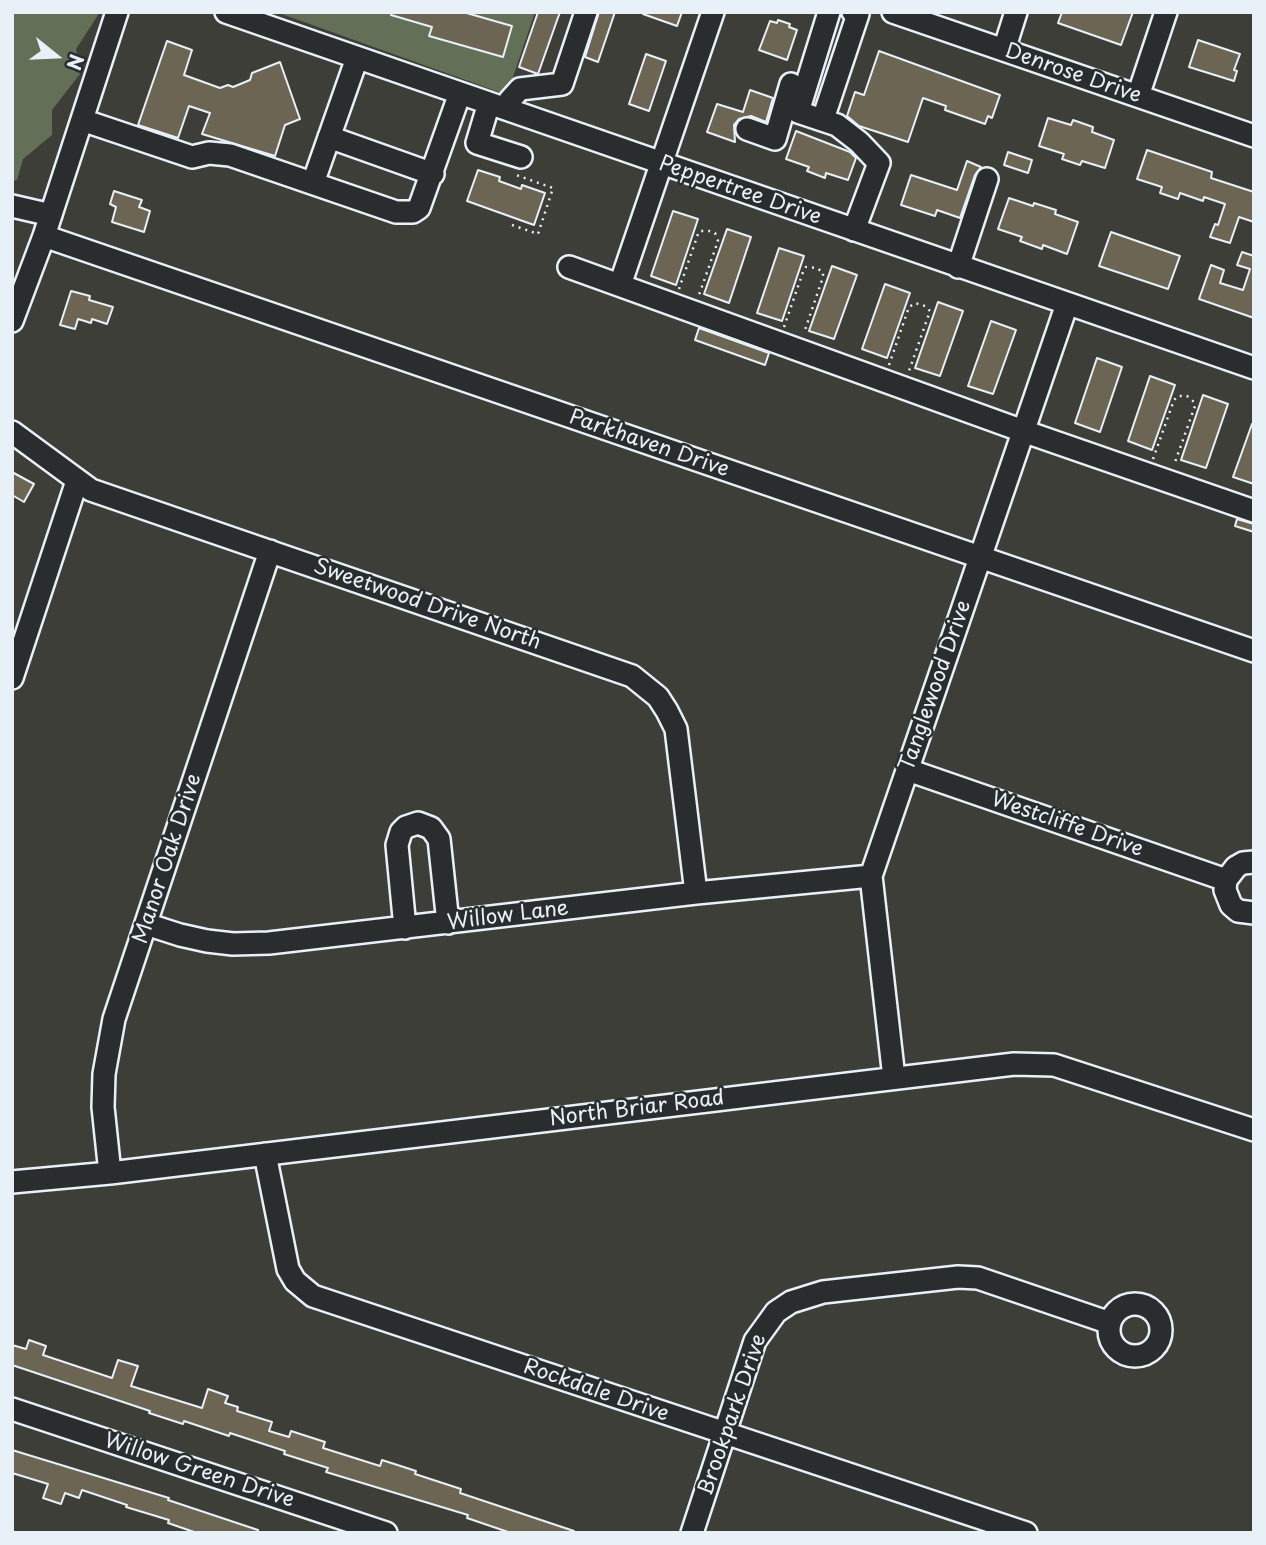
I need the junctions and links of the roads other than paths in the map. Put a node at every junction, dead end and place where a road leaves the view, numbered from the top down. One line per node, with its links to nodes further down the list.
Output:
1 (117, 12): 16 (street)
2 (226, 12): 12 (street, Peppertree Drive)
3 (586, 12): 15 (street)
4 (713, 12): 22 (street)
5 (815, 12): 18 (street)
6 (830, 12): 17 (street)
7 (853, 12): 17 (street)
8 (893, 12): 11 (street, Denrose Drive)
9 (1016, 12): 11 (street)
10 (1160, 14): 14 (street)
11 (1004, 50): 14 (street, Denrose Drive)
12 (357, 58): 13 (street, Peppertree Drive); 20 (street)
13 (460, 93): 15 (street, Peppertree Drive); 23 (street)
14 (1138, 96): 19 (street, Denrose Drive)
15 (497, 106): 21 (street); 22 (street, Peppertree Drive)
16 (82, 120): 25 (street); 27 (street)
17 (823, 120): 28 (street)
18 (747, 129)
19 (1254, 136)
20 (329, 137): 23 (street); 25 (street)
21 (514, 164)
22 (662, 164): 28 (street, Peppertree Drive); 32 (street)
23 (433, 174): 25 (street)
24 (987, 179): 31 (street)
25 (313, 183)
26 (12, 206): 27 (street)
27 (51, 215): 29 (street)
28 (854, 230): 31 (street, Peppertree Drive)
29 (44, 236): 34 (street); 41 (street, Parkhaven Drive)
30 (569, 267): 32 (street)
31 (958, 267): 33 (street, Peppertree Drive)
32 (620, 285): 36 (street)
33 (1067, 304): 35 (street, Peppertree Drive); 36 (street, Tanglewood Drive)
34 (12, 321)
35 (1254, 368)
36 (1023, 431): 39 (street); 41 (street, Tanglewood Drive)
37 (12, 432): 38 (street, Sweetwood Drive North)
38 (77, 481): 40 (street, Sweetwood Drive North); 43 (street)
39 (1254, 511)
40 (270, 551): 48 (street, Sweetwood Drive North); 51 (street, Manor Oak Drive)
41 (980, 557): 42 (street, Parkhaven Drive); 44 (street, Tanglewood Drive)
42 (1254, 651)
43 (12, 678)
44 (908, 770): 46 (street, Tanglewood Drive); 47 (street, Westcliffe Drive)
45 (1254, 862): 47 (street)
46 (871, 876): 48 (street, Willow Lane); 53 (street, Tanglewood Drive)
47 (1226, 880): 49 (street)
48 (696, 893): 50 (street, Willow Lane)
49 (1254, 914)
50 (447, 923): 52 (street, Willow Lane); 52 (street)
51 (146, 924): 52 (street, Willow Lane); 56 (street, Manor Oak Drive)
52 (405, 928)
53 (894, 1078): 54 (street, North Briar Road); 55 (street, North Briar Road)
54 (1254, 1130)
55 (265, 1154): 56 (street, North Briar Road); 60 (street, Rockdale Drive)
56 (110, 1173): 57 (street, North Briar Road)
57 (12, 1182)
58 (1110, 1323): 60 (street, Brookpark Drive)
59 (12, 1409): 61 (street, Willow Green Drive)
60 (724, 1434): 62 (street, Brookpark Drive); 63 (street, Rockdale Drive)
61 (386, 1533)
62 (692, 1533)
63 (1026, 1533)

